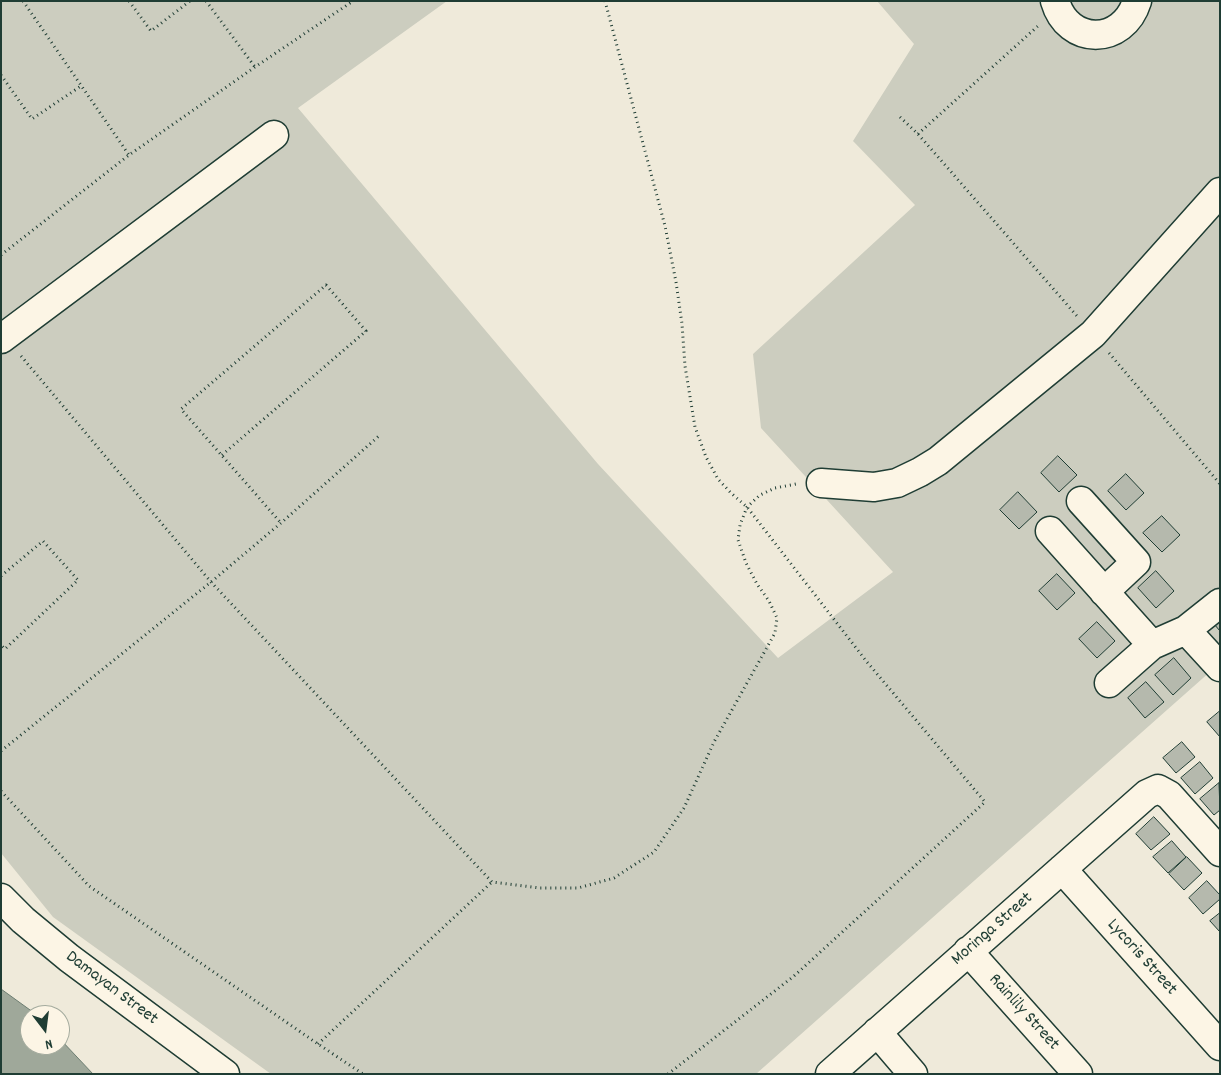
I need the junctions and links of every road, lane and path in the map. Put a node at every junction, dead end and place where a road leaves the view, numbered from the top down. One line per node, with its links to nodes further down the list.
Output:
1 (23, 1): 11 (path)
2 (129, 1): 3 (path)
3 (190, 1)
4 (206, 1): 9 (path)
5 (352, 1): 9 (path)
6 (605, 1): 25 (path)
7 (1137, 1): 8 (street)
8 (1056, 5): 13 (path)
9 (255, 67): 15 (path)
10 (1, 75): 11 (path)
11 (81, 86): 15 (path)
12 (900, 117): 13 (path)
13 (918, 134): 18 (path)
14 (274, 135): 19 (street)
15 (129, 155): 17 (path)
16 (1220, 192): 18 (street)
17 (1, 256)
18 (1093, 334): 22 (street); 23 (path)
19 (3, 338): 29 (path)
20 (380, 435): 26 (path)
21 (222, 455): 21 (path); 26 (path)
22 (822, 483): 25 (path)
23 (1220, 484)
24 (1081, 501): 30 (street)
25 (747, 506): 41 (path); 49 (path)
26 (281, 523): 29 (path)
27 (1050, 531): 30 (street)
28 (1, 576): 33 (path)
29 (211, 582): 37 (path); 41 (path)
30 (1104, 592): 34 (street)
31 (1220, 603): 32 (street)
32 (1186, 630): 34 (street); 35 (street)
33 (1, 645)
34 (1152, 645): 36 (street)
35 (1219, 666)
36 (1109, 683)
37 (1, 751)
38 (1, 791): 45 (path)
39 (1220, 852): 40 (street, Moringa Street)
40 (1062, 869): 43 (street, Moringa Street); 46 (street, Lycoris Street)
41 (492, 882): 45 (path)
42 (1, 898): 47 (street, Damayan Street)
43 (968, 951): 44 (street, Moringa Street); 52 (street, Rainlily Street)
44 (877, 1032): 50 (street, Moringa Street); 51 (street)
45 (318, 1044): 48 (path)
46 (1220, 1046)
47 (225, 1074)
48 (363, 1074)
49 (668, 1074)
50 (830, 1074)
51 (913, 1074)
52 (1078, 1074)

